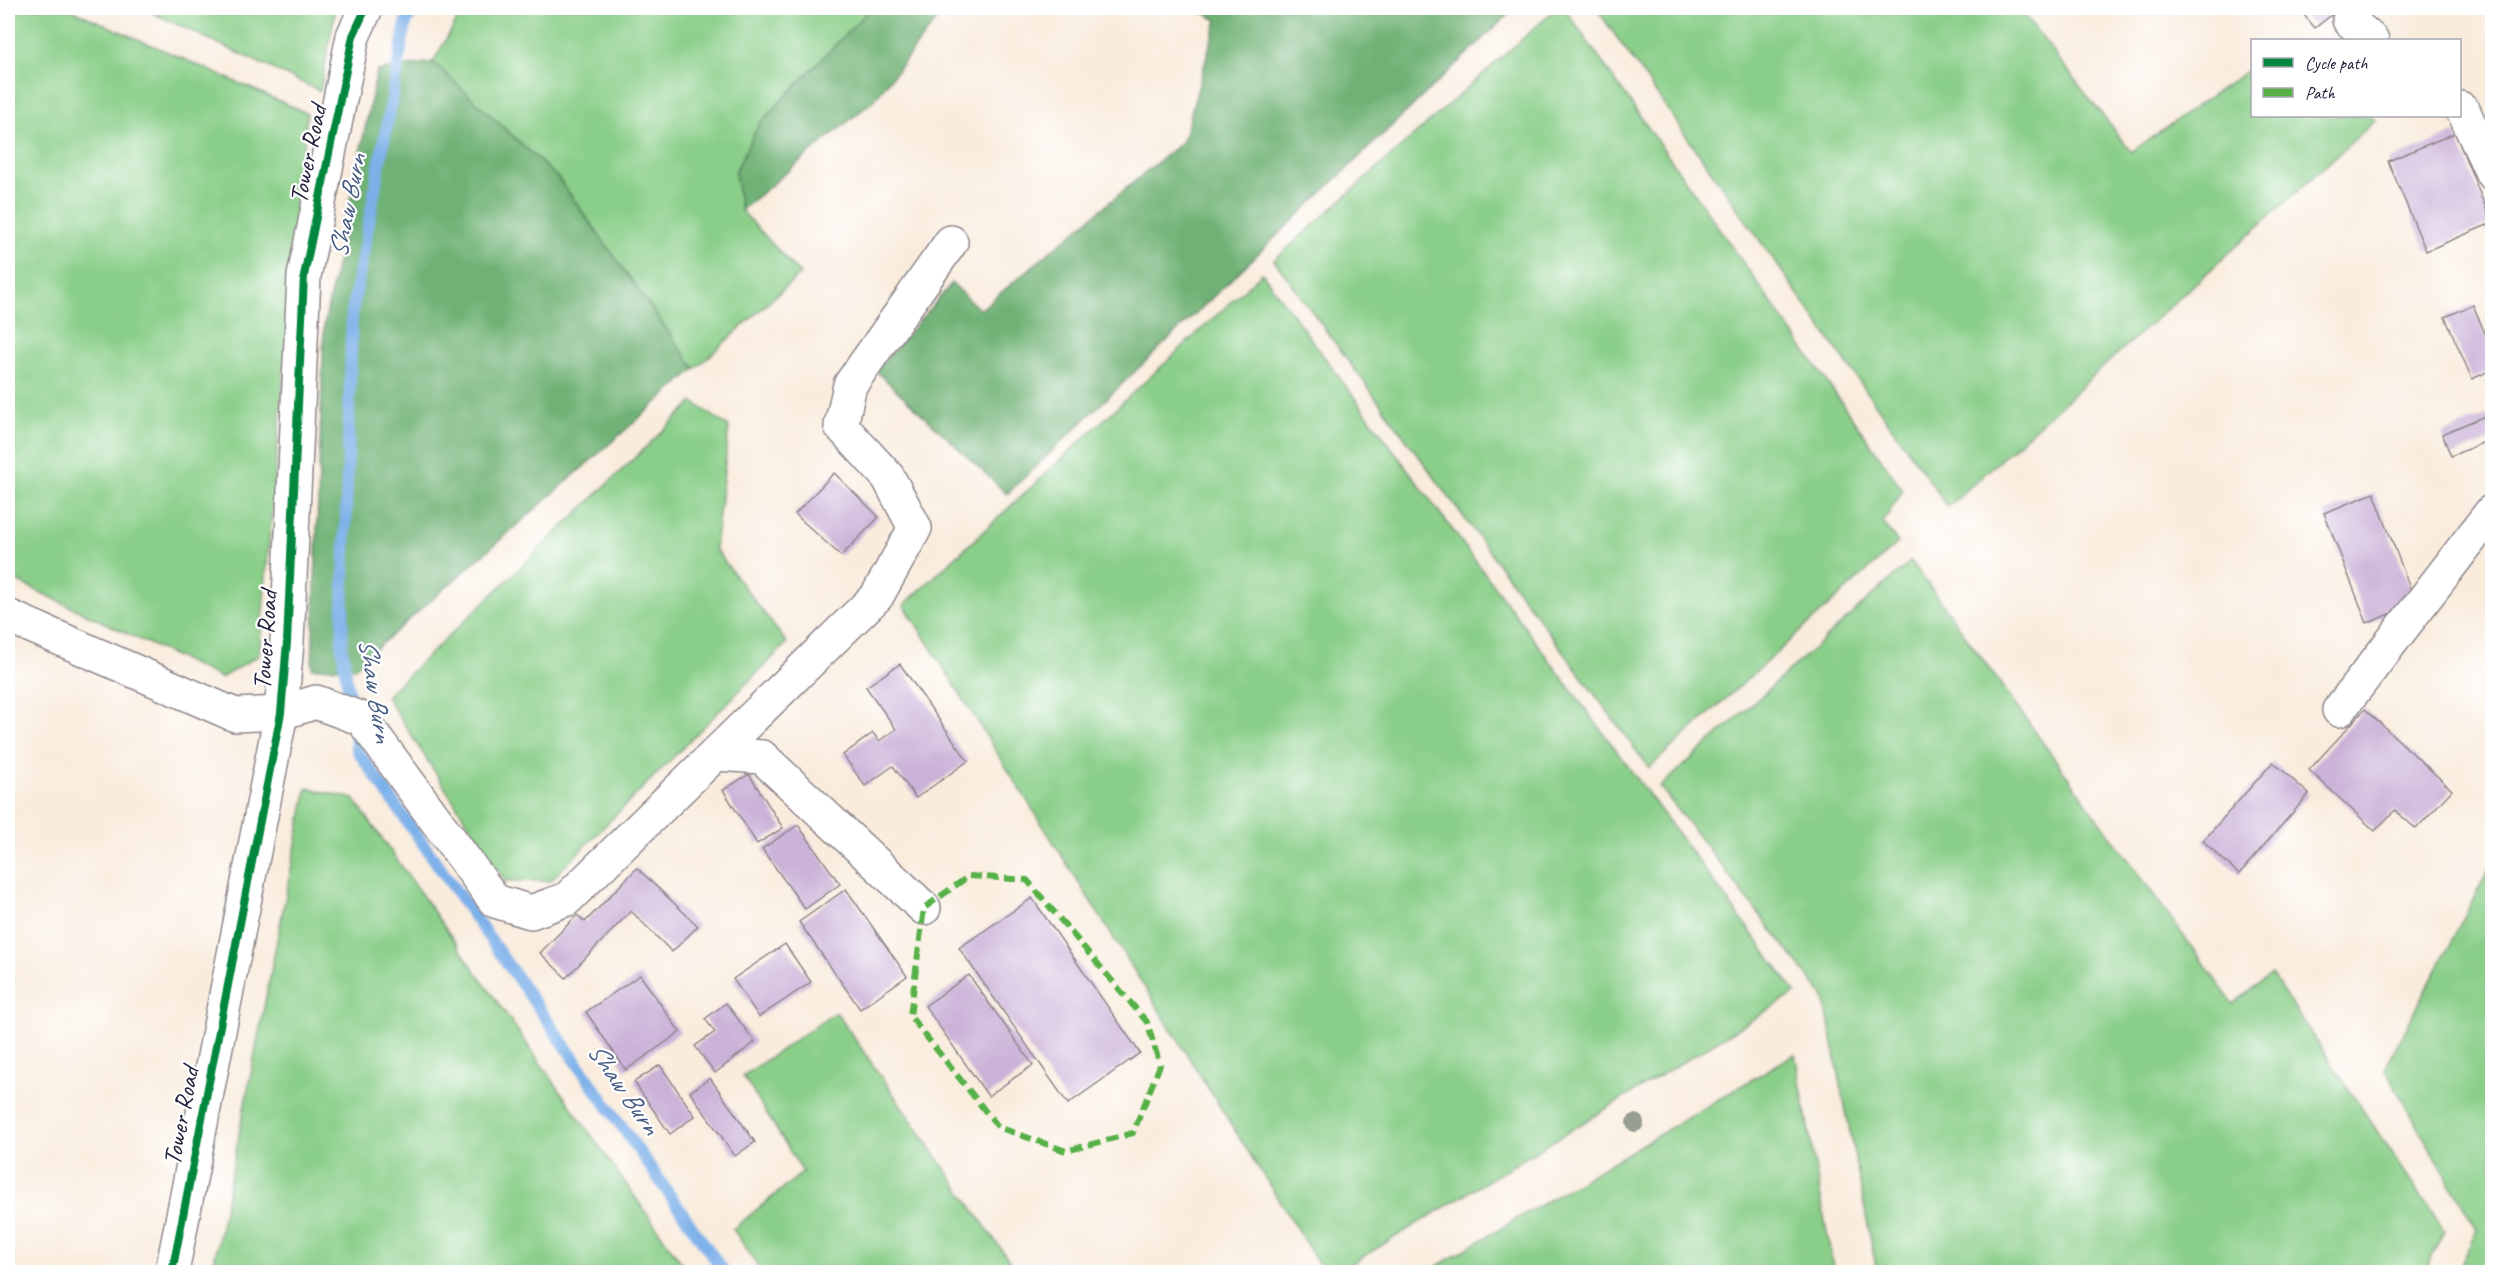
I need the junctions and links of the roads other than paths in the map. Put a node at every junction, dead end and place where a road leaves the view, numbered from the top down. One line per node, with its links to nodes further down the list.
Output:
1 (366, 8): 8 (street, Tower Road)
2 (2461, 109): 3 (street)
3 (2493, 172)
4 (951, 242): 9 (street)
5 (2493, 511): 7 (street)
6 (8, 616): 8 (street)
7 (2339, 710)
8 (281, 713): 9 (street); 11 (street, Tower Road)
9 (716, 754): 10 (street)
10 (924, 908)
11 (172, 1272)

